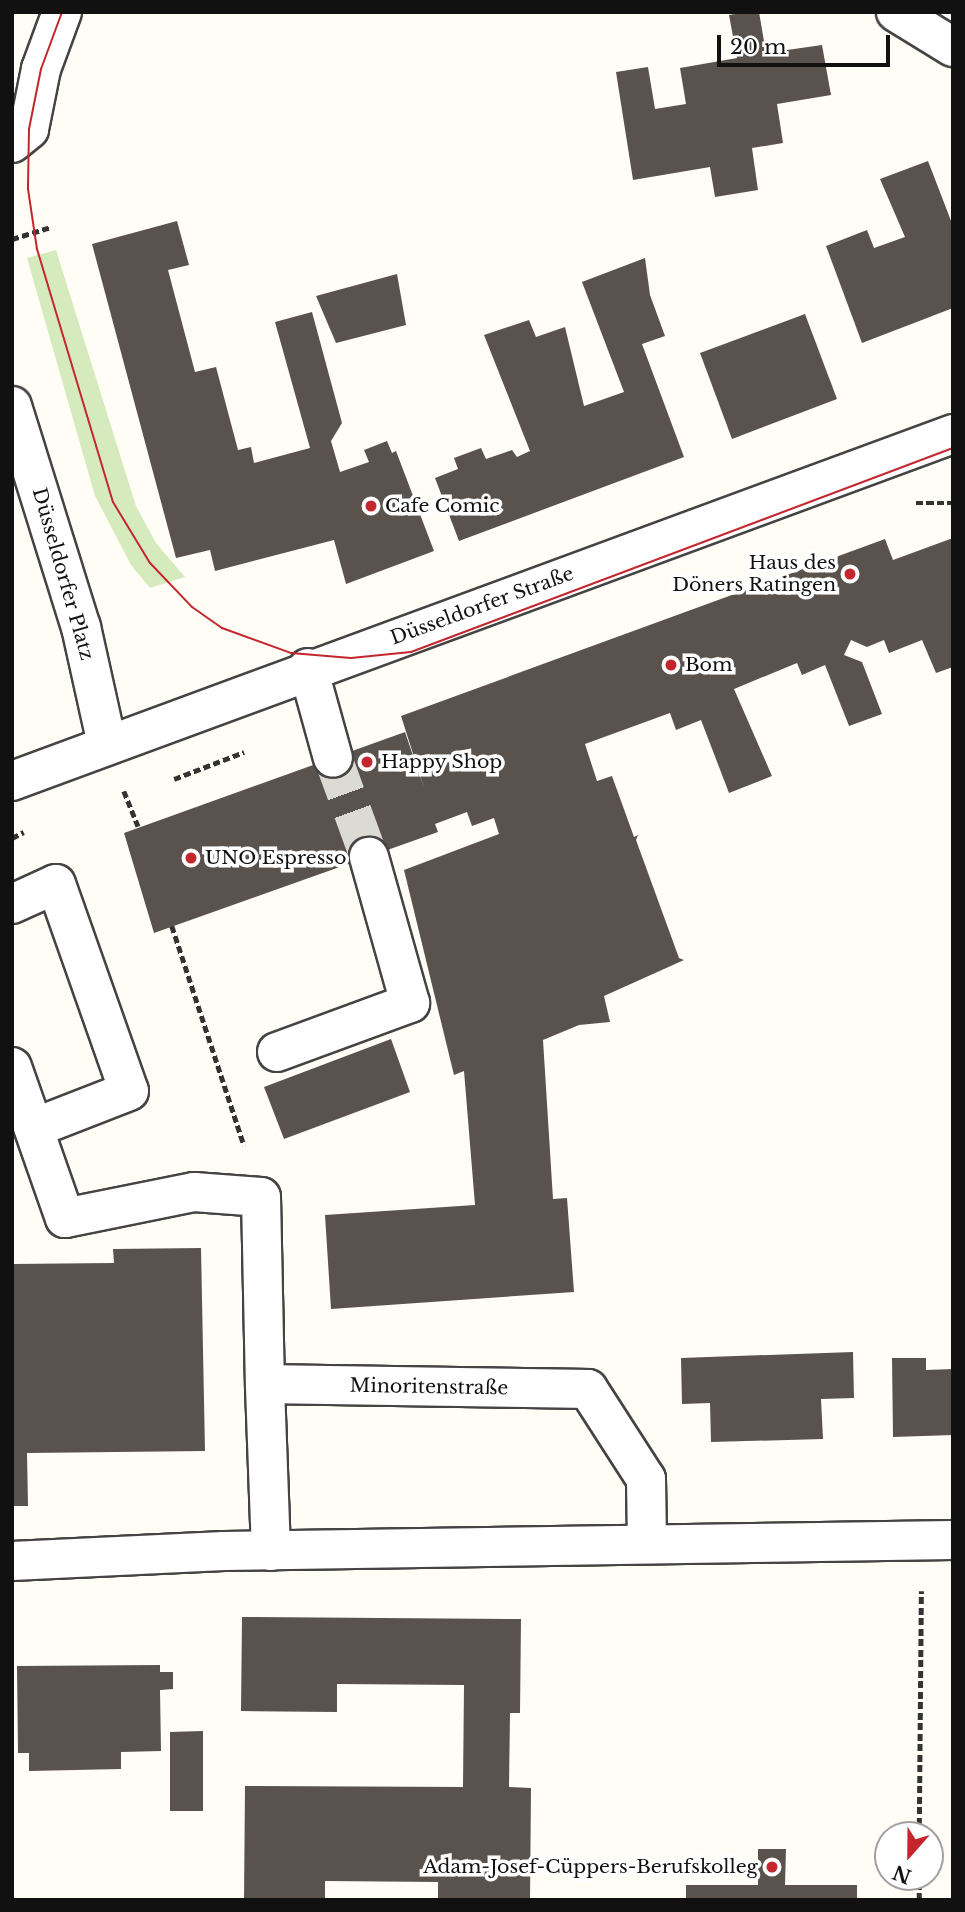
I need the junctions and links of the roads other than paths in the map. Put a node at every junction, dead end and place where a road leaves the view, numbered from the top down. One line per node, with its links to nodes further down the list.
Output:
1 (62, 12): 4 (street)
2 (896, 12): 3 (street)
3 (953, 47)
4 (12, 142)
5 (12, 406): 8 (street, Düsseldorfer Platz)
6 (953, 434): 7 (street, Düsseldorfer Straße)
7 (308, 668): 8 (street, Düsseldorfer Straße); 9 (street)
8 (107, 744): 10 (street, Düsseldorfer Straße)
9 (333, 758)
10 (12, 780)
11 (369, 857): 13 (street)
12 (12, 904): 15 (street)
13 (277, 1052)
14 (12, 1067): 15 (street)
15 (34, 1128): 16 (street)
16 (265, 1384): 18 (street, Minoritenstraße); 19 (street)
17 (937, 1540): 18 (street)
18 (647, 1544): 19 (street)
19 (271, 1551): 20 (street)
20 (12, 1561)

